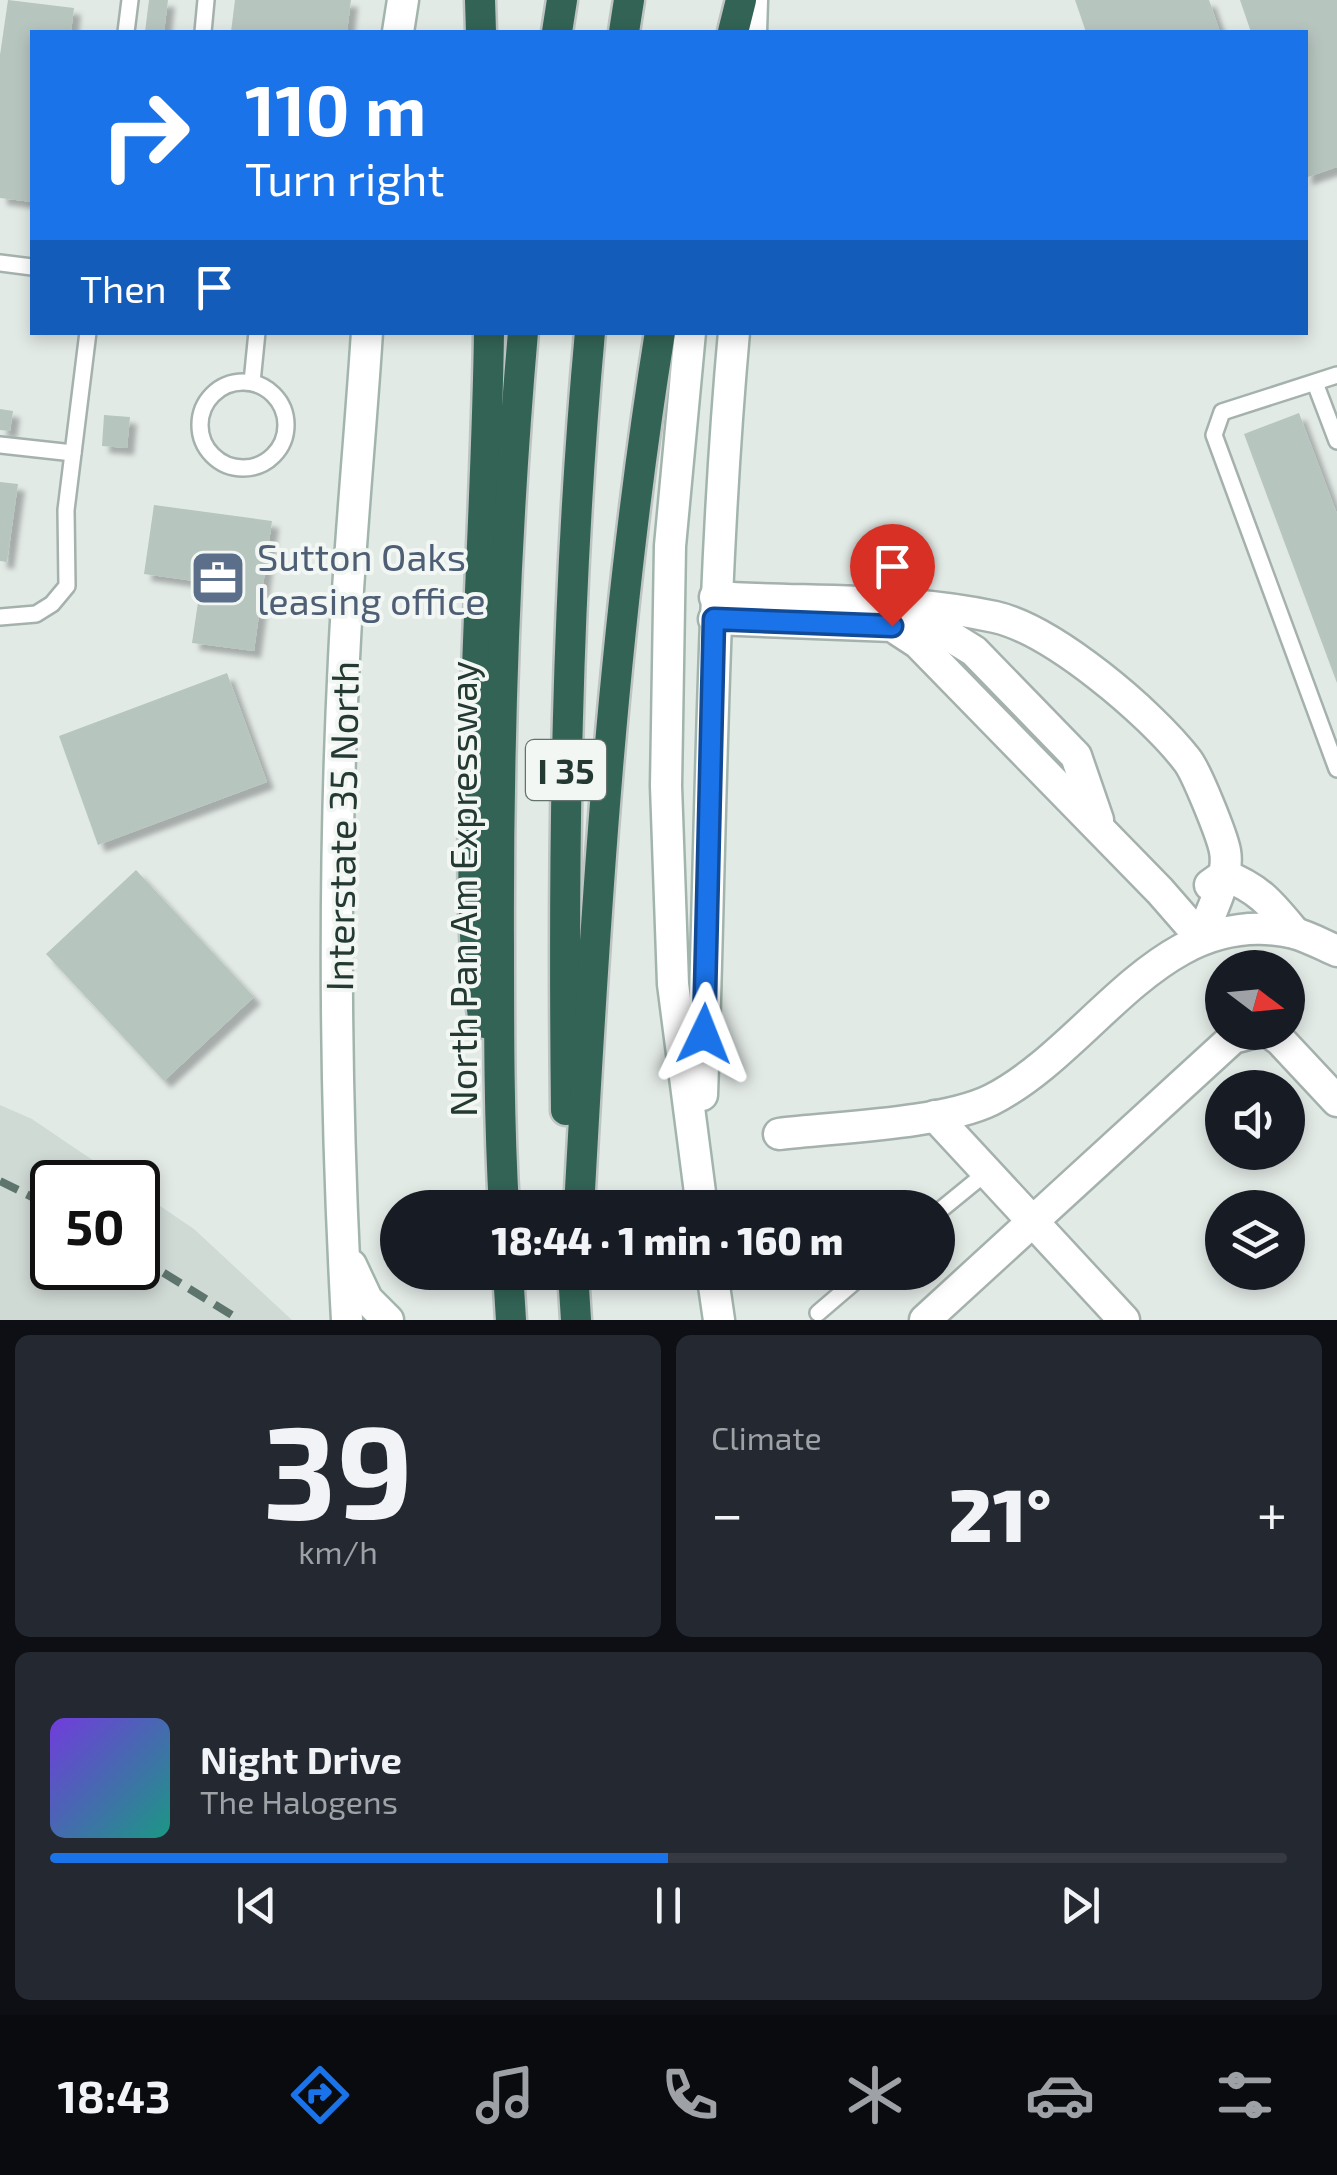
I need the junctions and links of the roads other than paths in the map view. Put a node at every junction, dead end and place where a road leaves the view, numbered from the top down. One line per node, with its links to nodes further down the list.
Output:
1 (130, 0): 9 (lane)
2 (206, 0): 10 (lane)
3 (403, 0): 11 (street)
4 (480, 0): 12 (highway)
5 (562, 0): 13 (highway)
6 (629, 0): 14 (highway)
7 (743, 0): 15 (highway)
8 (752, 0): 16 (street)
9 (126, 30)
10 (203, 30)
11 (398, 30)
12 (481, 30)
13 (557, 30)
14 (624, 30)
15 (736, 30)
16 (751, 30)
17 (0, 263): 18 (lane)
18 (30, 267)
19 (88, 335): 33 (lane)
20 (257, 335): 29 (lane)
21 (367, 335): 57 (street, Interstate 35 North)
22 (489, 335): 47 (highway)
23 (524, 335): 47 (highway, North Pan Am Expressway / I 35)
24 (590, 335): 51 (highway, I 35)
25 (660, 335): 52 (highway)
26 (690, 335): 53 (street)
27 (734, 335): 34 (street)
28 (1337, 374): 30 (lane)
29 (252, 382): 29 (lane)
30 (1315, 382): 31 (lane); 36 (lane)
31 (1337, 441)
32 (0, 444): 33 (lane)
33 (73, 453): 35 (lane)
34 (715, 608): 37 (street); 38 (street); 54 (street)
35 (0, 617)
36 (1337, 769)
37 (1224, 874): 38 (street); 39 (street); 40 (street)
38 (1177, 910): 40 (street); 42 (street)
39 (1295, 934): 40 (street); 41 (street)
40 (1201, 938): 42 (street)
41 (1337, 950)
42 (1155, 966): 46 (street)
43 (1219, 1050): 56 (street)
44 (1289, 1050): 45 (street)
45 (1337, 1101)
46 (935, 1116): 48 (street); 49 (street)
47 (500, 1117): 50 (highway, North Pan Am Expressway / I 35)
48 (779, 1134)
49 (987, 1172): 55 (lane); 56 (street)
50 (503, 1190)
51 (570, 1190)
52 (581, 1190)
53 (699, 1190)
54 (700, 1190)
55 (955, 1198)
56 (1032, 1221): 66 (street); 67 (street)
57 (343, 1249): 63 (street, Interstate 35 North); 64 (street)
58 (509, 1290): 62 (highway)
59 (715, 1290): 65 (street)
60 (845, 1290): 61 (lane)
61 (818, 1313)
62 (510, 1315)
63 (347, 1320)
64 (388, 1320)
65 (719, 1320)
66 (925, 1320)
67 (1124, 1320)

